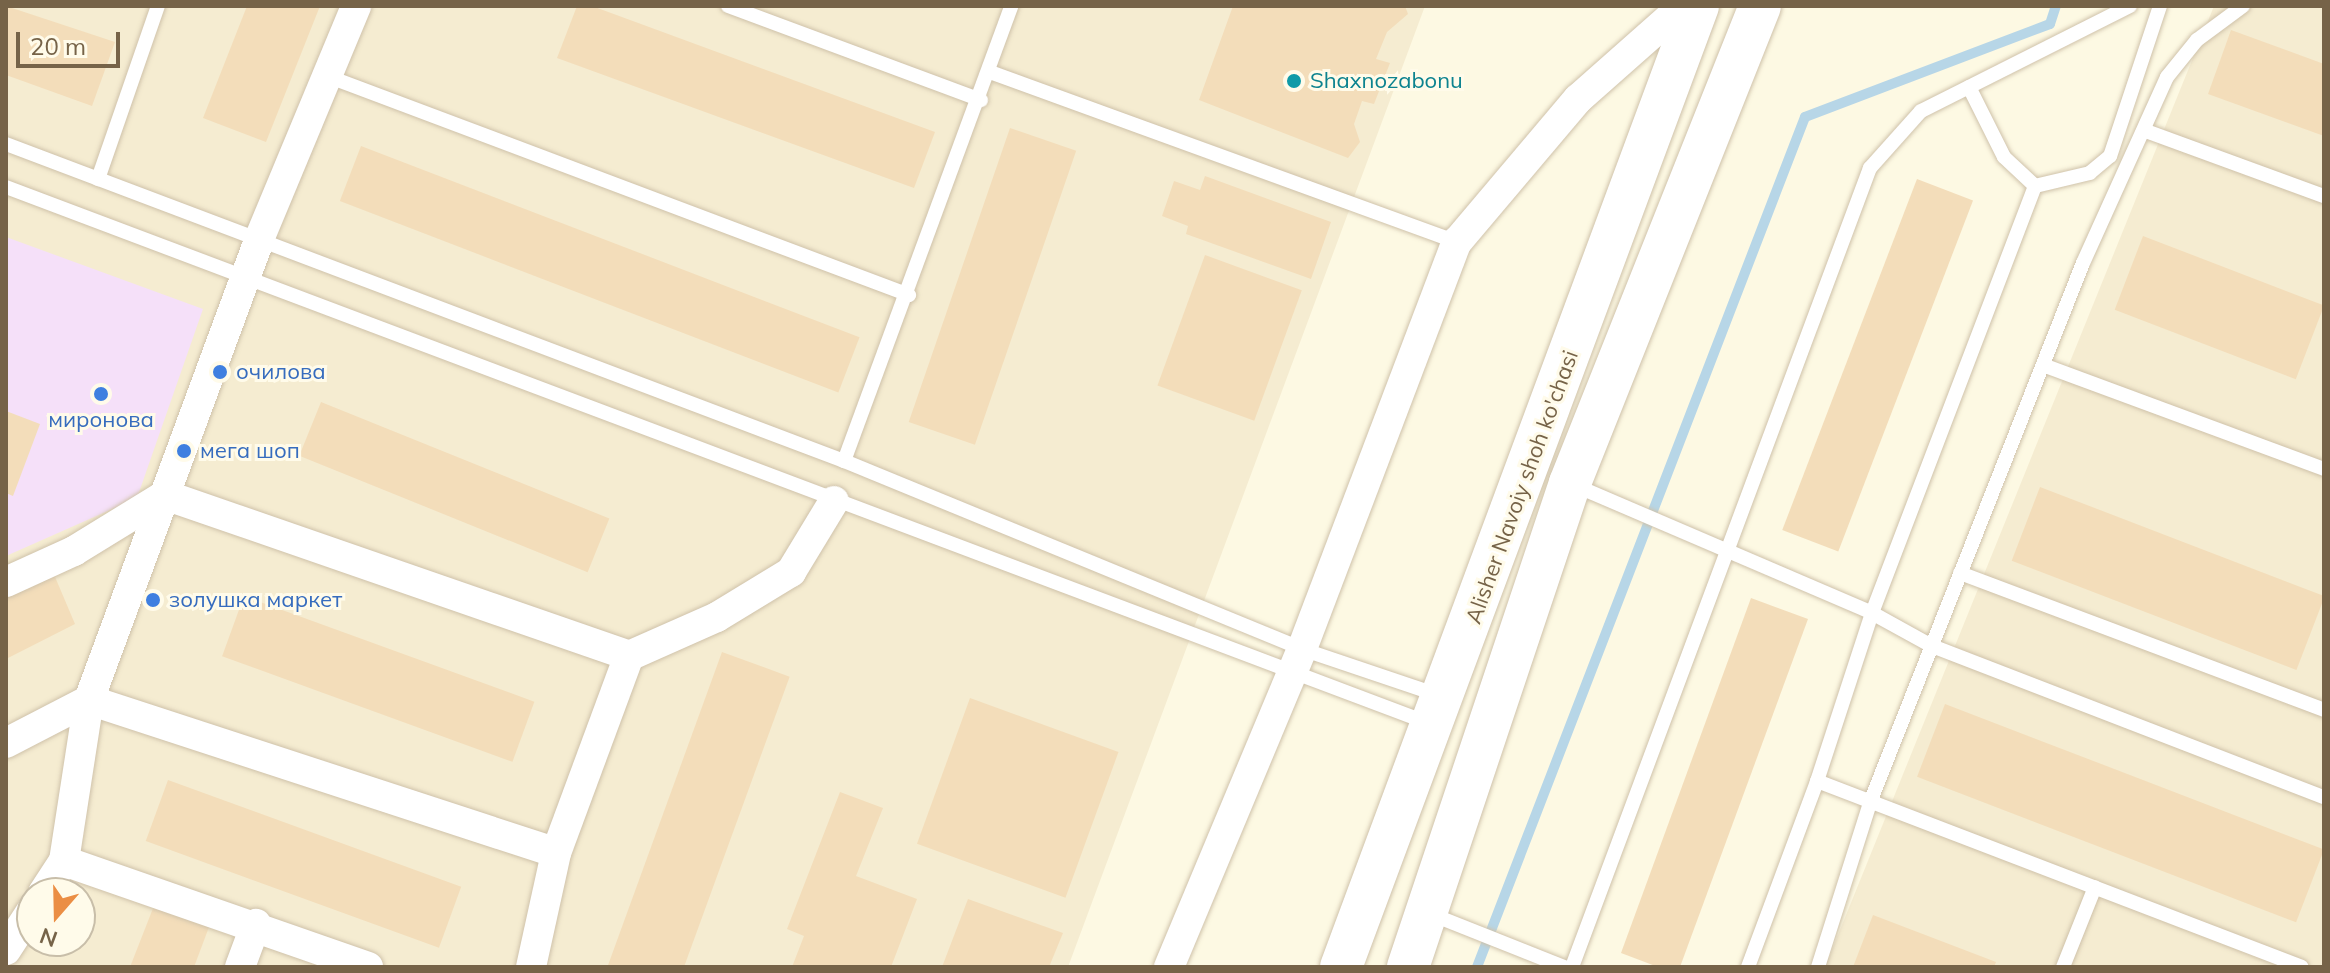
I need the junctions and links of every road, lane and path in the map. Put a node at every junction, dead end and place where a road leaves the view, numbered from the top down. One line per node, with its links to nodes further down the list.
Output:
1 (158, 6): 17 (lane)
2 (356, 6): 12 (street)
3 (728, 6): 14 (lane)
4 (1011, 6): 11 (lane)
5 (1683, 6): 22 (street)
6 (1698, 6): 40 (main road, Alisher Navoiy shoh ko'chasi)
7 (1760, 6): 28 (main road, Alisher Navoiy shoh ko'chasi)
8 (2130, 6): 13 (lane)
9 (2160, 6): 18 (lane)
10 (2243, 6): 15 (lane)
11 (990, 72): 14 (lane); 22 (lane)
12 (327, 76): 21 (street); 24 (lane)
13 (1969, 87): 18 (lane); 31 (lane)
14 (981, 100): 24 (lane)
15 (2146, 131): 20 (lane); 25 (lane)
16 (6, 144): 17 (lane)
17 (98, 179): 21 (lane)
18 (2035, 186): 34 (lane)
19 (6, 187): 23 (lane)
20 (2324, 196)
21 (258, 242): 23 (street); 26 (lane)
22 (1457, 242): 37 (street)
23 (248, 277): 29 (street); 30 (lane)
24 (909, 295): 26 (lane)
25 (2043, 365): 27 (lane); 32 (lane)
26 (844, 461): 37 (lane)
27 (2324, 469)
28 (1570, 483): 31 (lane); 49 (main road, Alisher Navoiy shoh ko'chasi)
29 (165, 495): 33 (street); 36 (street); 38 (street)
30 (834, 501): 36 (street); 37 (lane)
31 (1727, 551): 34 (lane); 58 (lane)
32 (1960, 573): 35 (lane); 39 (lane)
33 (6, 582)
34 (1872, 613): 35 (lane); 42 (lane)
35 (1932, 646): 43 (lane); 44 (lane)
36 (629, 656): 45 (street)
37 (1297, 662): 40 (lane); 40 (lane); 54 (street)
38 (89, 700): 41 (street); 45 (street); 46 (street)
39 (2324, 710)
40 (1440, 711): 55 (main road, Alisher Navoiy shoh ko'chasi)
41 (6, 743)
42 (1817, 781): 44 (lane); 59 (lane)
43 (2324, 797)
44 (1871, 800): 48 (lane); 60 (lane)
45 (556, 853): 53 (street)
46 (64, 861): 47 (street); 50 (street)
47 (54, 877)
48 (2095, 887): 61 (lane); 62 (lane)
49 (1428, 912): 56 (main road, Alisher Navoiy shoh ko'chasi); 57 (lane)
50 (256, 924): 51 (street); 52 (street)
51 (357, 965)
52 (240, 967)
53 (531, 967)
54 (1169, 967)
55 (1341, 967)
56 (1408, 967)
57 (1564, 967)
58 (1572, 967)
59 (1748, 967)
60 (1818, 967)
61 (2063, 967)
62 (2302, 967)

